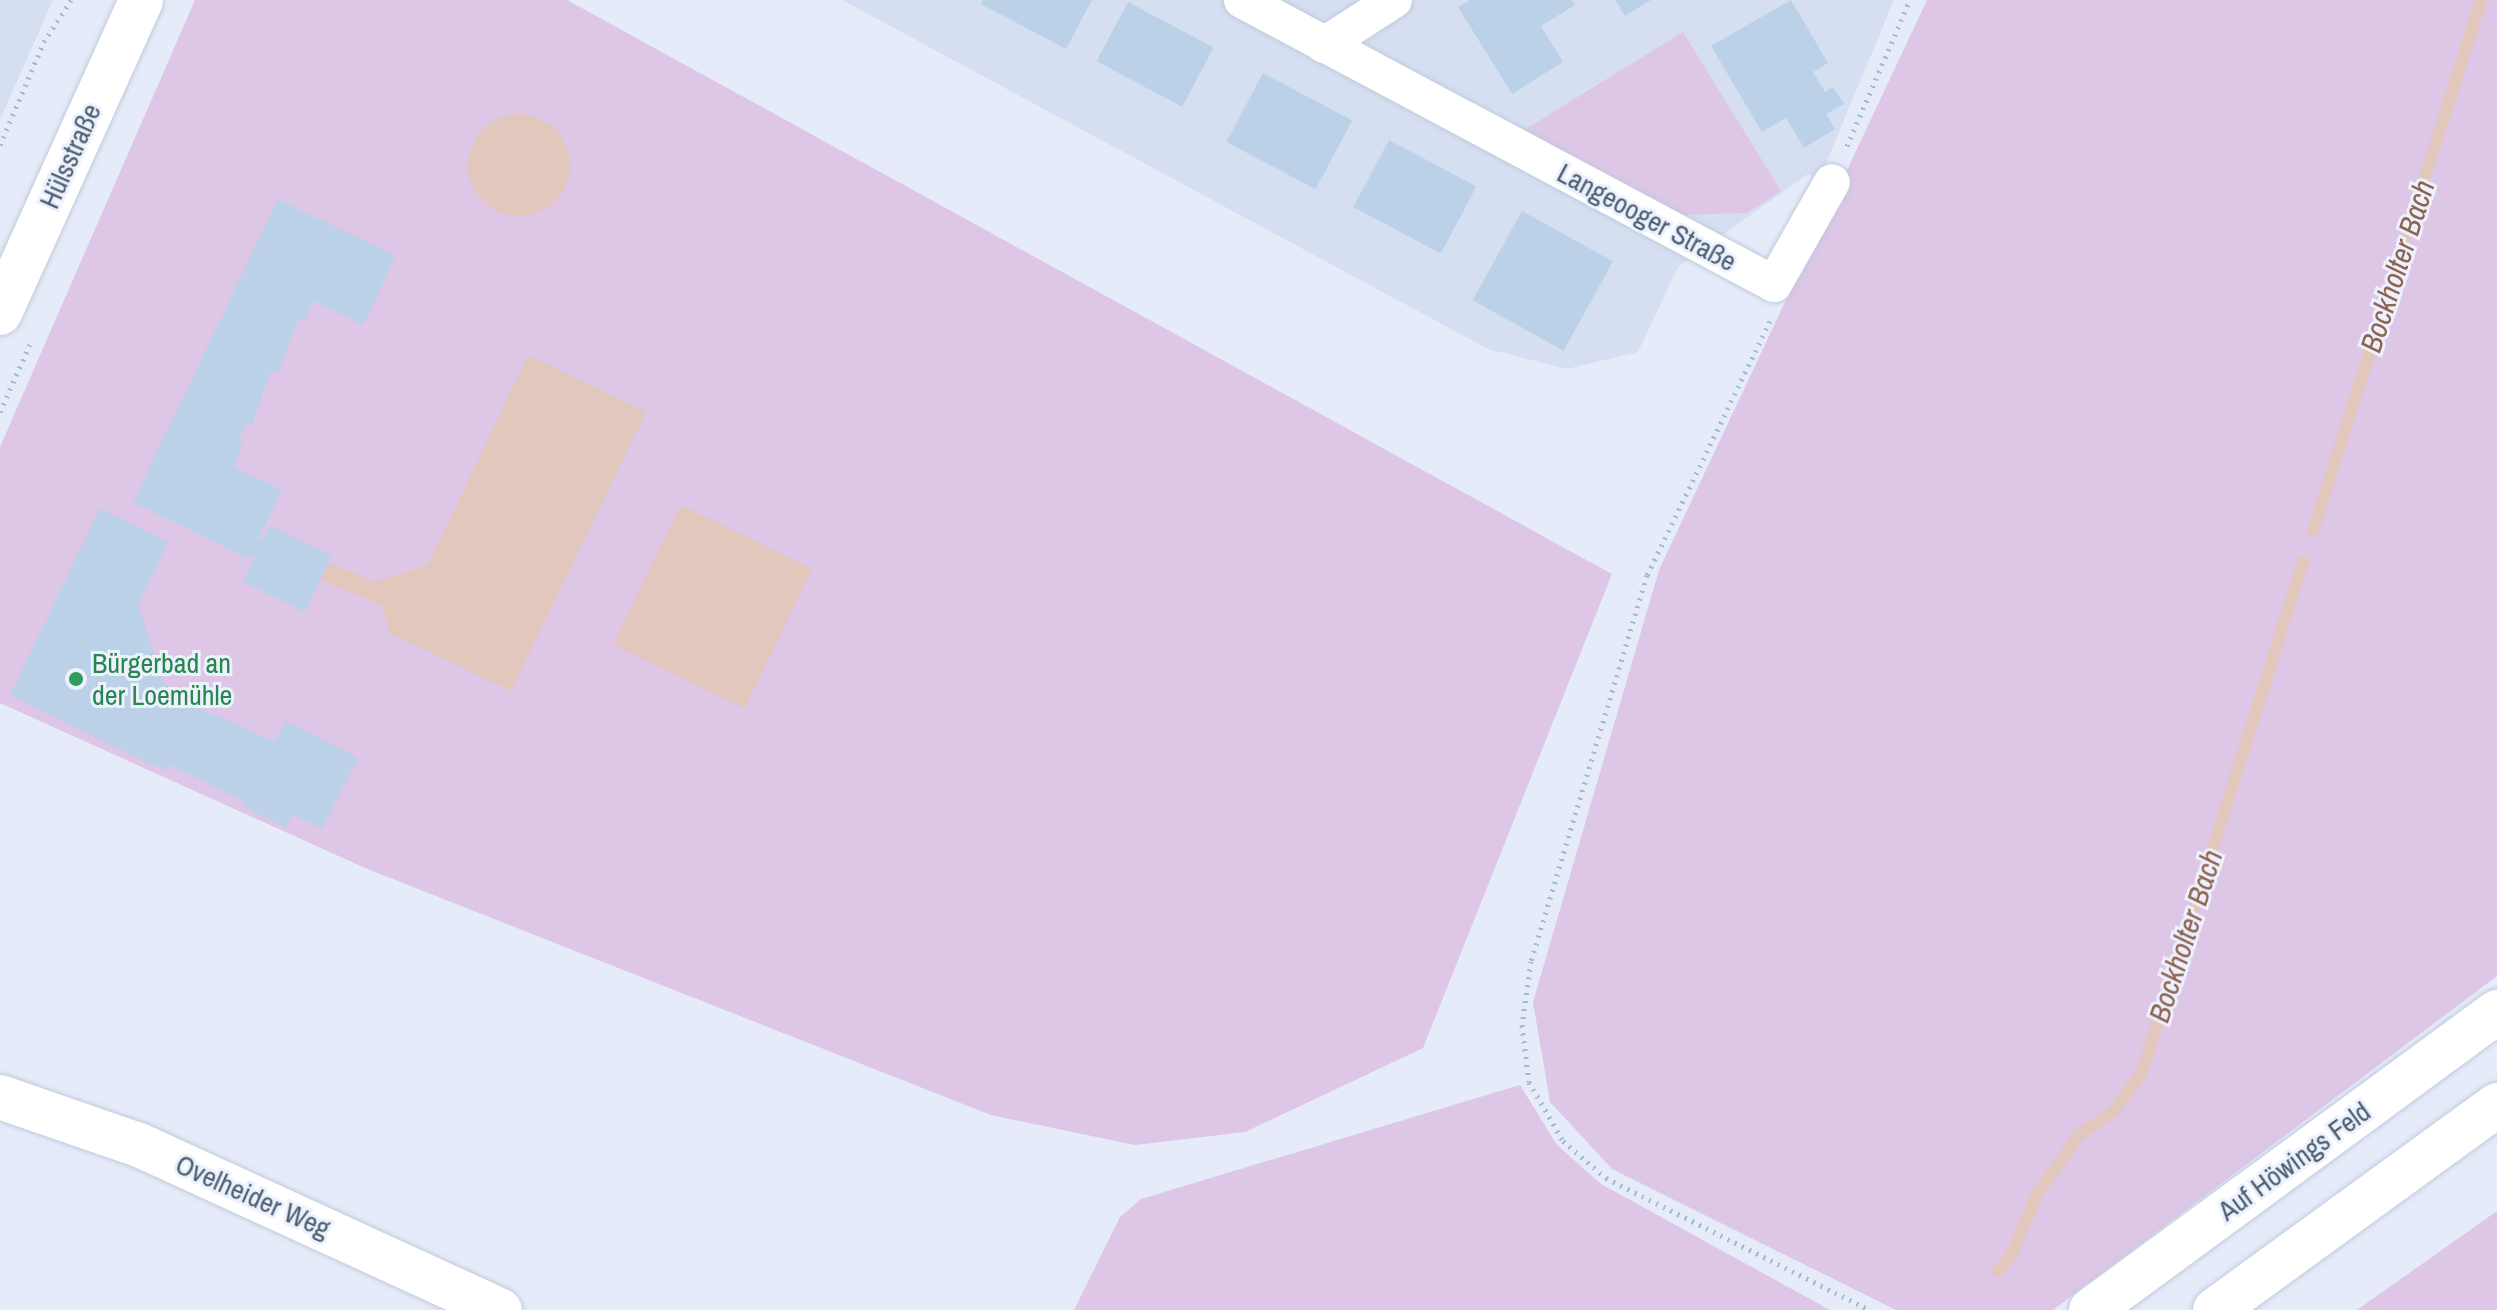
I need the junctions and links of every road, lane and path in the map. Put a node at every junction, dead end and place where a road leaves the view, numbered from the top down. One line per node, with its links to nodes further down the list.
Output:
1 (71, 0): 7 (path)
2 (141, 0): 10 (main road, Hülsstraße)
3 (1242, 0): 6 (street, Langeooger Straße)
4 (1394, 0): 6 (street)
5 (1910, 0): 8 (path)
6 (1324, 45): 9 (street, Langeooger Straße)
7 (0, 145)
8 (1832, 182): 9 (street)
9 (1774, 284): 15 (path)
10 (0, 313)
11 (2497, 1012): 16 (main road, Auf Höwings Feld)
12 (0, 1097): 14 (main road, Ovelheider Weg)
13 (2497, 1105): 17 (main road)
14 (500, 1310)
15 (1870, 1310)
16 (2091, 1310)
17 (2215, 1310)

